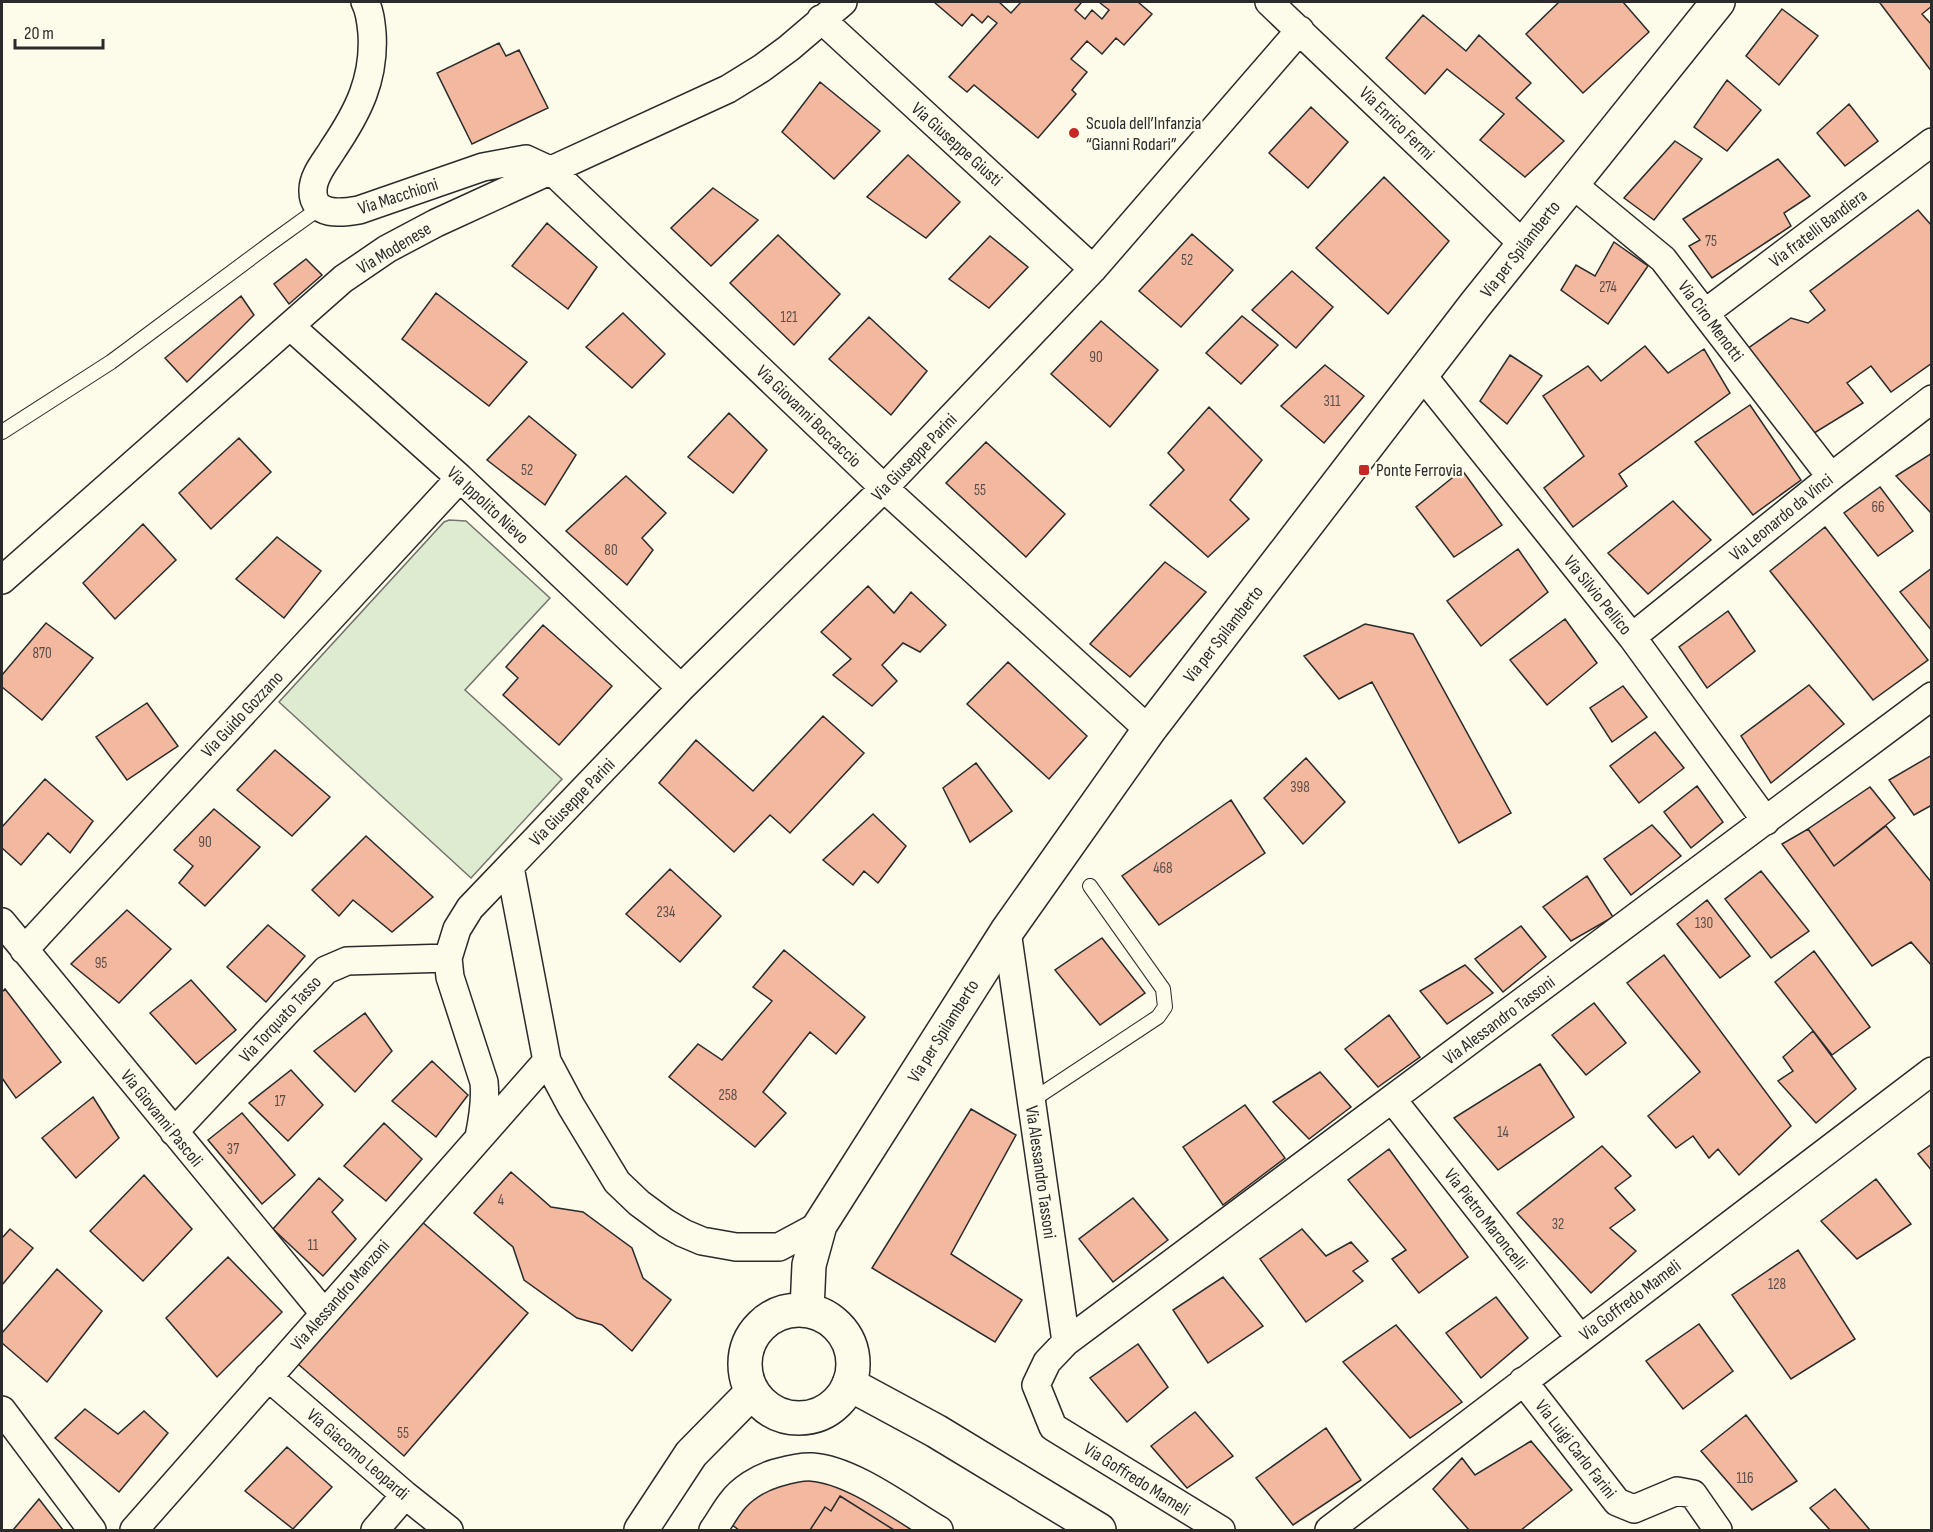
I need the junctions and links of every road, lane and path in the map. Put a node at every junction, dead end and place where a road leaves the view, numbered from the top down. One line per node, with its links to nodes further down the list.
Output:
1 (365, 2): 10 (street)
2 (843, 2): 5 (street, Via Modenese)
3 (1269, 2): 6 (street, Via Enrico Fermi)
4 (1718, 2): 9 (main road, Via per Spilamberto)
5 (821, 20): 8 (street, Via Modenese); 12 (street, Via Giuseppe Giusti)
6 (1300, 30): 11 (street, Via Enrico Fermi); 12 (street, Via Giuseppe Parini)
7 (1932, 142): 13 (street, Via fratelli Bandiera)
8 (552, 171): 10 (street, Via Macchioni); 14 (street, Via Modenese); 20 (street, Via Giovanni Boccaccio)
9 (1571, 183): 11 (main road, Via per Spilamberto); 13 (street, Via Ciro Menotti)
10 (321, 207): 17 (lane)
11 (1524, 245): 15 (main road, Via per Spilamberto)
12 (1093, 269): 20 (street, Via Giuseppe Parini)
13 (1705, 313): 18 (street, Via Ciro Menotti)
14 (290, 327): 19 (street, Via Ippolito Nievo); 21 (street, Via Modenese)
15 (1422, 375): 22 (street, Via Silvio Pellico); 25 (main road, Via per Spilamberto)
16 (1932, 399): 18 (street, Via Leonardo da Vinci)
17 (2, 432)
18 (1830, 477): 22 (street, Via Leonardo da Vinci)
19 (460, 478): 23 (street, Via Ippolito Nievo); 31 (street, Via Guido Gozzano)
20 (884, 488): 23 (street, Via Giuseppe Parini); 25 (street, Via Giovanni Boccaccio)
21 (2, 580)
22 (1632, 637): 26 (street, Via Silvio Pellico)
23 (681, 688): 27 (street, Via Giuseppe Parini)
24 (1932, 696): 26 (street, Via Alessandro Tassoni)
25 (1149, 730): 30 (main road, Via per Spilamberto)
26 (1766, 821): 35 (street, Via Alessandro Tassoni)
27 (510, 867): 32 (street, Via Giuseppe Parini); 33 (street)
28 (1090, 886): 36 (lane)
29 (2, 922): 31 (street, Via Giovanni Pascoli)
30 (1008, 931): 36 (street, Via Alessandro Tassoni); 39 (main road, Via per Spilamberto)
31 (24, 950): 37 (street, Via Giovanni Pascoli)
32 (448, 958): 37 (street, Via Torquato Tasso); 38 (street, Via Giuseppe Parini)
33 (547, 1060): 38 (street, Via Alessandro Manzoni); 39 (street)
34 (1932, 1071): 42 (street, Via Goffredo Mameli)
35 (1392, 1099): 42 (street, Via Pietro Maroncelli); 43 (street, Via Alessandro Tassoni)
36 (1031, 1101): 43 (street, Via Alessandro Tassoni)
37 (174, 1132): 41 (street, Via Giovanni Pascoli)
38 (479, 1137): 41 (street, Via Alessandro Manzoni)
39 (820, 1225): 40 (main road, Via per Spilamberto)
40 (807, 1310): 46 (main road); 47 (main road)
41 (324, 1313): 44 (street, Via Alessandro Manzoni)
42 (1580, 1338): 45 (street, Via Goffredo Mameli)
43 (1066, 1342): 49 (street, Via Alessandro Tassoni)
44 (268, 1377): 50 (street, Via Giacomo Leopardi); 52 (street, Via Alessandro Manzoni)
45 (1523, 1381): 60 (street, Via Goffredo Mameli); 61 (street, Via Luigi Carlo Farini)
46 (849, 1384): 47 (main road); 58 (main road)
47 (753, 1392): 55 (main road)
48 (2, 1410): 51 (street)
49 (1053, 1426): 59 (street, Via Goffredo Mameli)
50 (405, 1495): 53 (street); 54 (street, Via Giacomo Leopardi)
51 (92, 1530)
52 (134, 1530)
53 (375, 1530)
54 (449, 1530)
55 (641, 1530)
56 (713, 1530): 57 (street)
57 (939, 1530)
58 (1099, 1530)
59 (1221, 1530)
60 (1329, 1530)
61 (1718, 1530)

